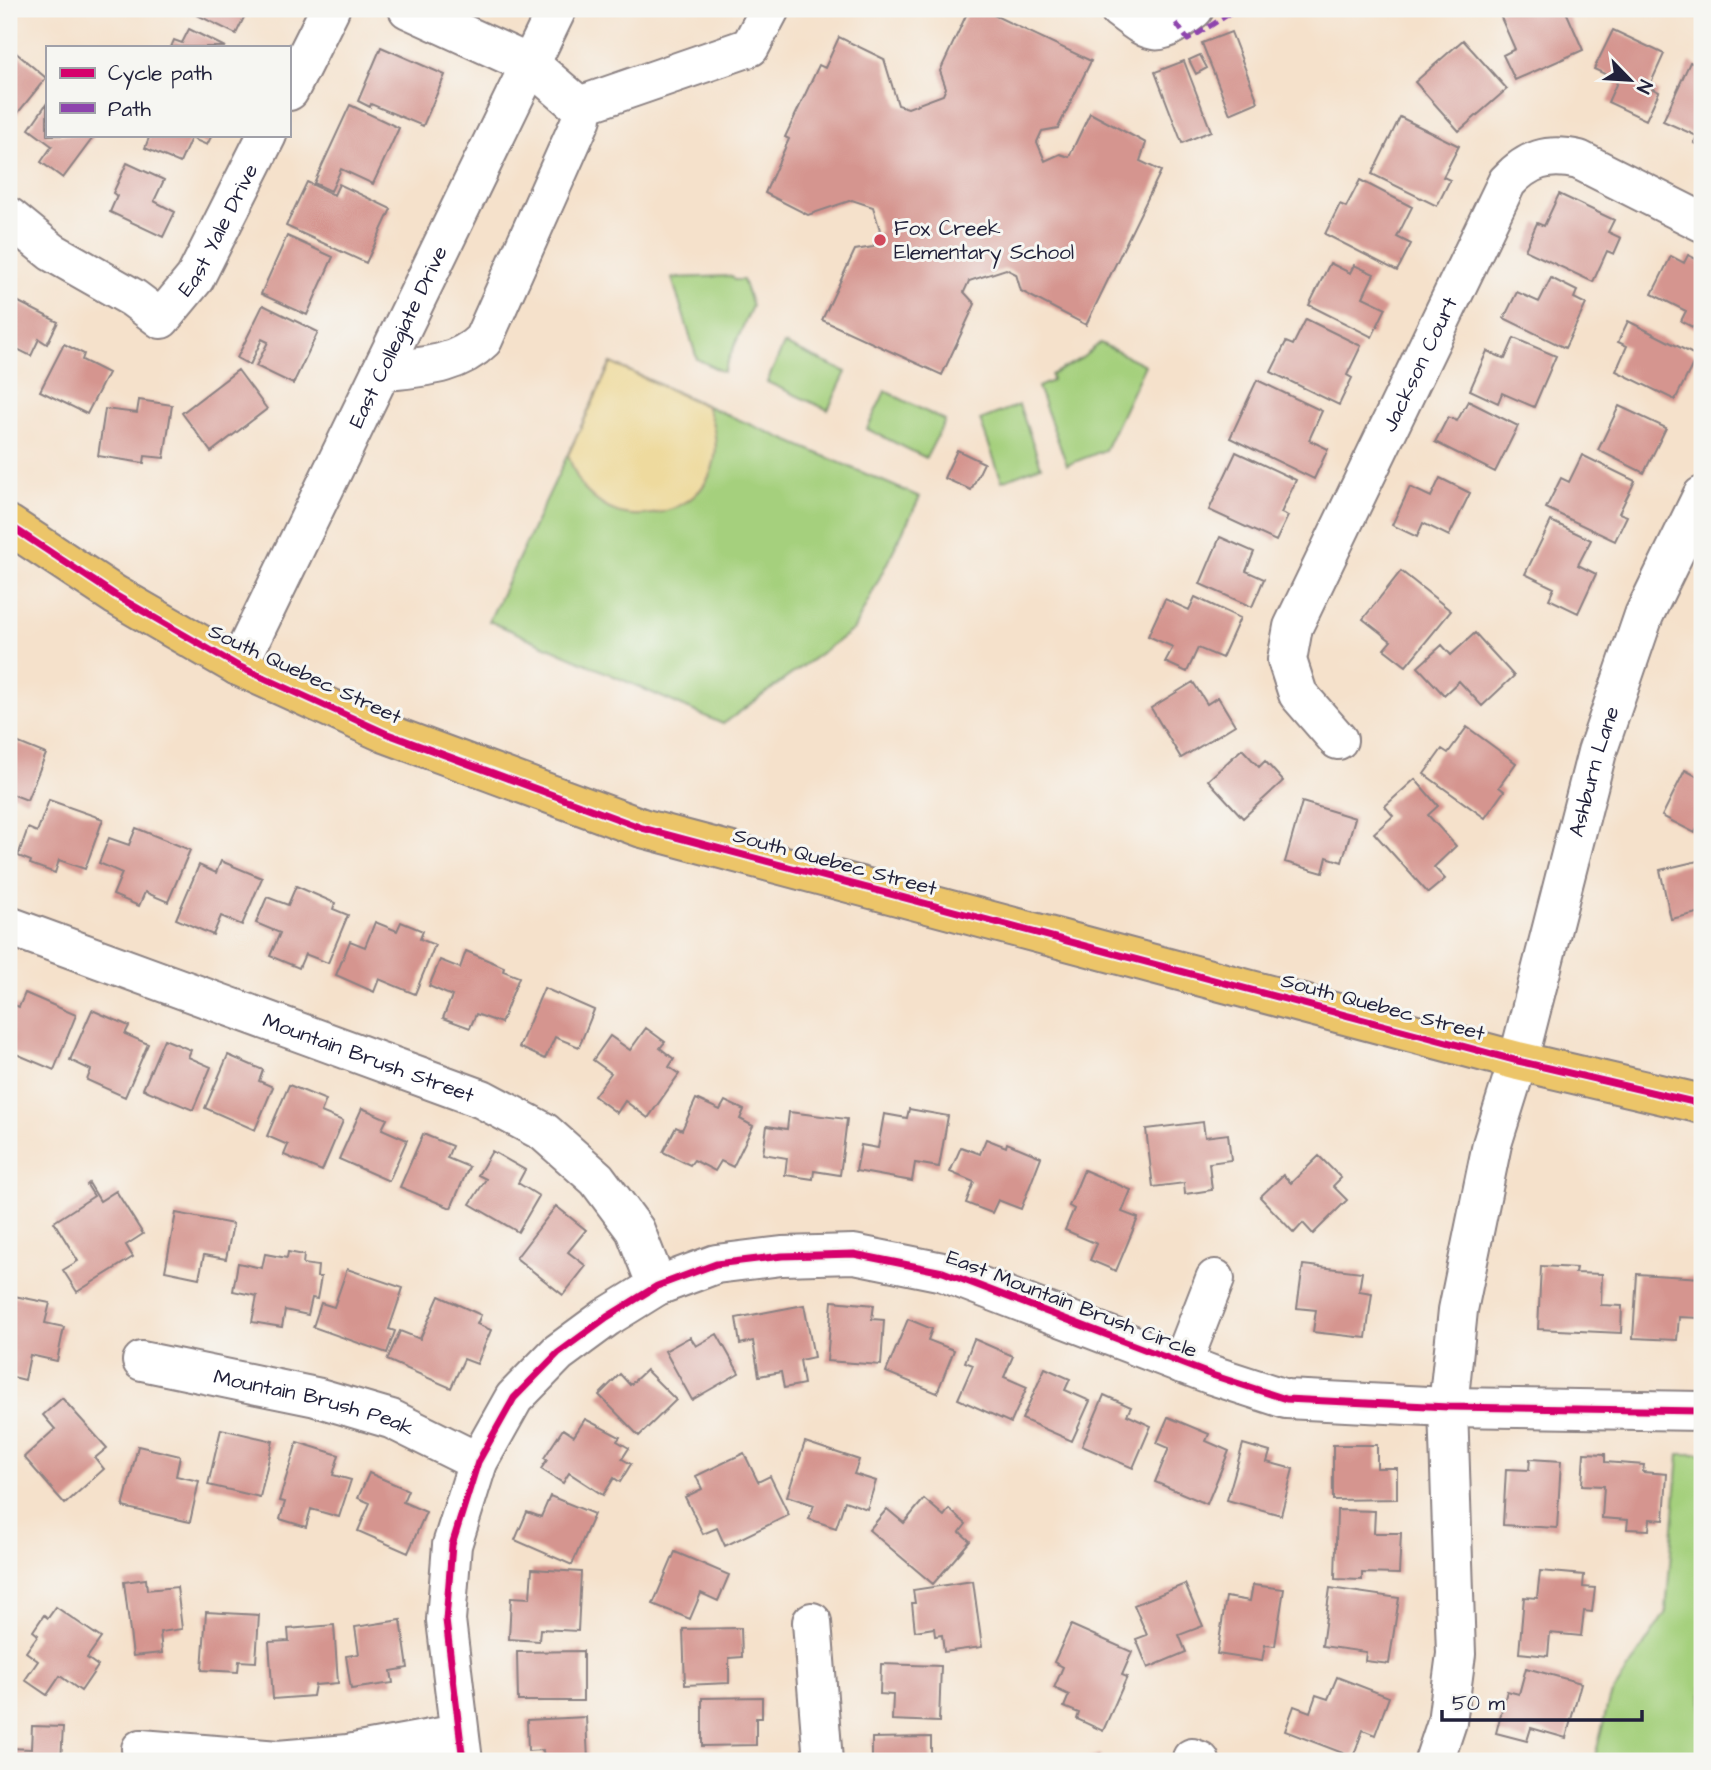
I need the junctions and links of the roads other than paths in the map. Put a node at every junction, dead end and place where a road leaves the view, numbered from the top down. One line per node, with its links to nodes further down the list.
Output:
1 (330, 9): 8 (street)
2 (408, 9): 7 (street)
3 (557, 9): 7 (street, East Collegiate Drive)
4 (770, 9): 9 (street)
5 (1119, 9): 6 (street)
6 (1194, 9)
7 (530, 65): 9 (street); 13 (street, East Collegiate Drive)
8 (290, 89)
9 (579, 106): 13 (street)
10 (266, 136): 11 (street, East Yale Drive)
11 (9, 217)
12 (1702, 222): 17 (street, Jackson Court)
13 (381, 372): 16 (street, East Collegiate Drive)
14 (1702, 496): 19 (street, Ashburn Lane)
15 (9, 525): 16 (main road, South Quebec Street)
16 (237, 666): 19 (main road, South Quebec Street)
17 (1338, 740)
18 (9, 926): 22 (street, Mountain Brush Street)
19 (1518, 1061): 20 (main road, South Quebec Street); 25 (street)
20 (1702, 1104)
21 (1215, 1279): 24 (street)
22 (657, 1286): 24 (street, East Mountain Brush Circle); 27 (street, East Mountain Brush Circle)
23 (142, 1361): 27 (street, Mountain Brush Peak)
24 (1182, 1364): 25 (street, East Mountain Brush Circle)
25 (1448, 1407): 26 (street, East Mountain Brush Circle); 32 (street)
26 (1702, 1411)
27 (478, 1462): 29 (street, East Mountain Brush Circle)
28 (812, 1622): 31 (street)
29 (461, 1747): 30 (street)
30 (141, 1749)
31 (823, 1761)
32 (1434, 1761)

